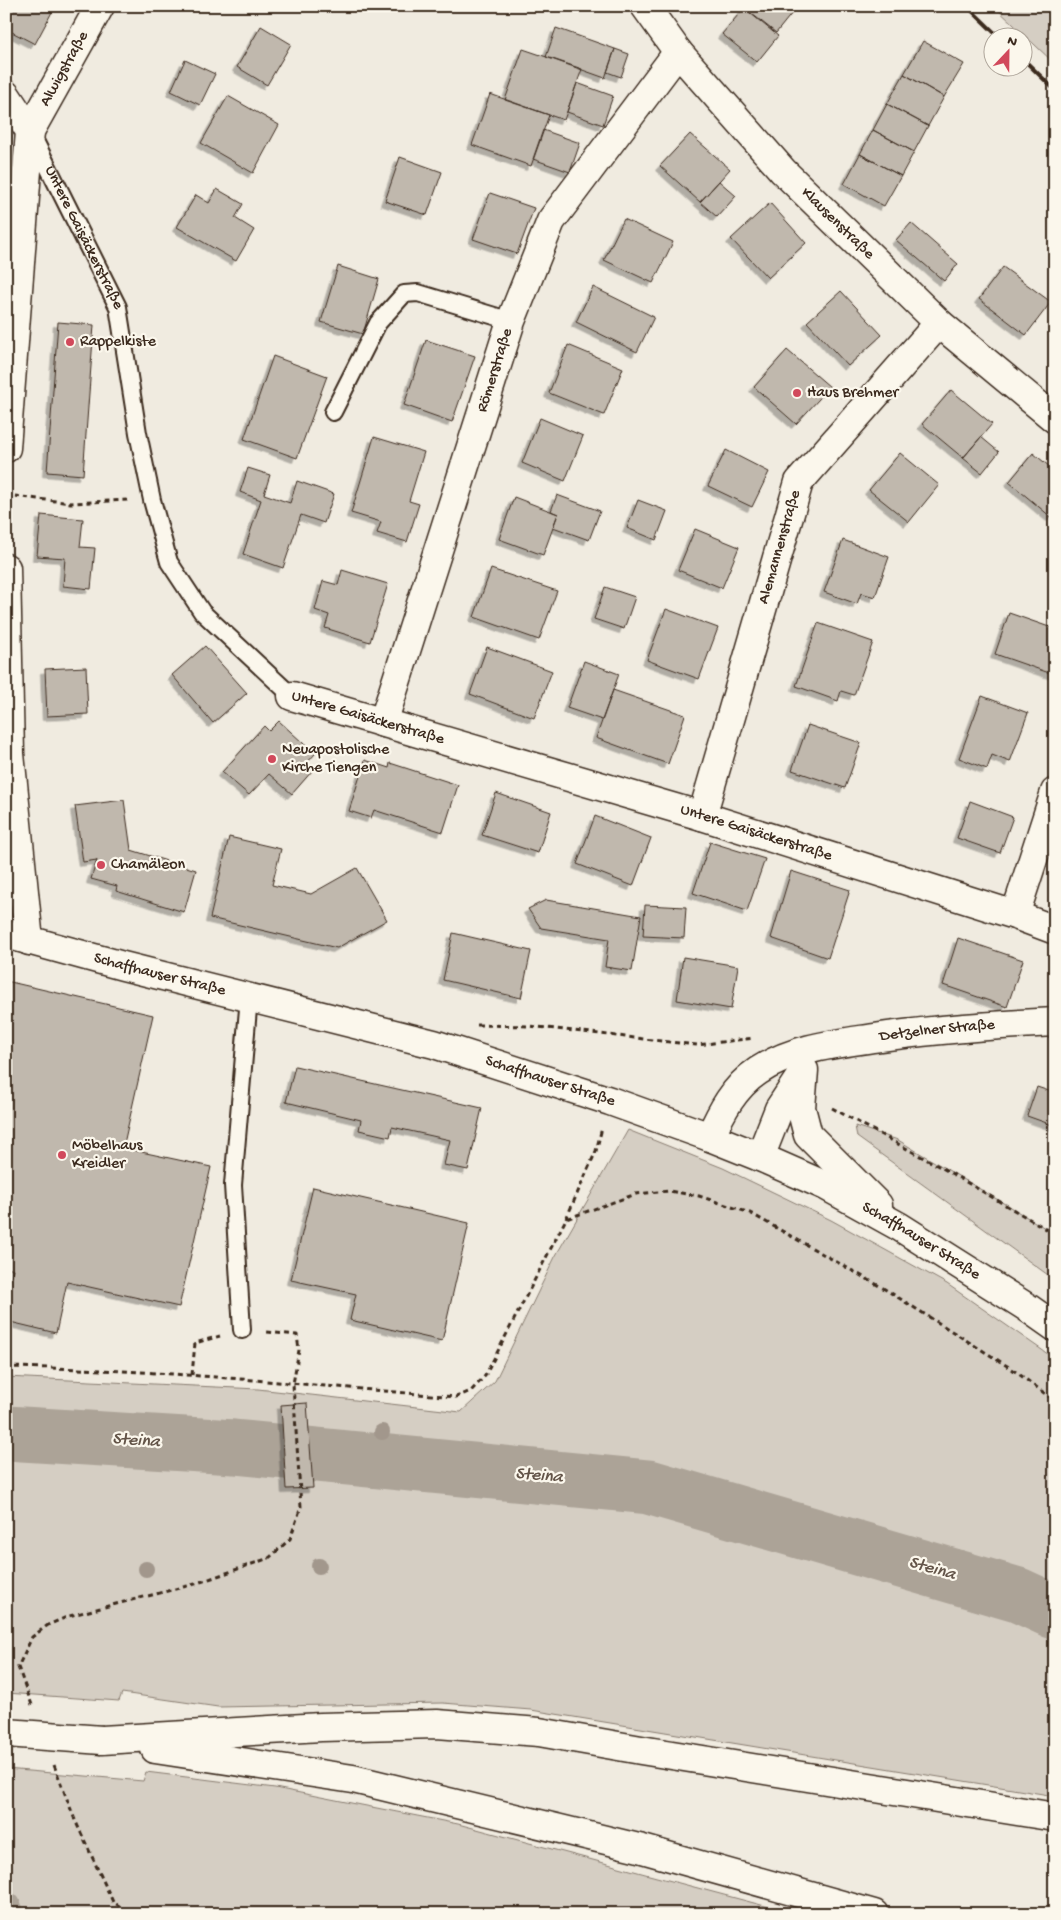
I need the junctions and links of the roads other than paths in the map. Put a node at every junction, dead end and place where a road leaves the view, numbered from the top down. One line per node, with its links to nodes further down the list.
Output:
1 (100, 6): 5 (main road, Alwigstraße)
2 (645, 6): 3 (main road, Klausenstraße)
3 (678, 52): 6 (main road, Römerstraße); 7 (main road, Klausenstraße)
4 (6, 95): 5 (main road)
5 (30, 131): 10 (main road); 12 (lane, Untere Gaisäckerstraße)
6 (511, 321): 8 (lane); 13 (main road, Römerstraße)
7 (939, 323): 9 (main road, Klausenstraße); 15 (main road, Alemannenstraße)
8 (333, 412)
9 (1055, 419)
10 (6, 448)
11 (6, 568): 18 (main road)
12 (292, 696): 13 (main road, Untere Gaisäckerstraße)
13 (383, 723): 15 (main road, Untere Gaisäckerstraße)
14 (1055, 792): 16 (main road)
15 (702, 816): 16 (main road, Untere Gaisäckerstraße)
16 (1015, 915): 17 (main road, Untere Gaisäckerstraße)
17 (1055, 930)
18 (18, 937): 19 (main road, Schaffhauser Straße)
19 (248, 997): 23 (main road, Schaffhauser Straße); 27 (lane)
20 (1055, 1022): 21 (main road, Detzelner Straße)
21 (820, 1046): 22 (main road); 23 (main road, Detzelner Straße)
22 (804, 1070): 24 (main road); 25 (main road)
23 (710, 1137): 24 (main road, Schaffhauser Straße)
24 (760, 1157): 25 (main road, Schaffhauser Straße)
25 (900, 1227): 26 (main road, Schaffhauser Straße)
26 (1055, 1327)
27 (242, 1330)
28 (6, 1733): 29 (main road, bridge)
29 (102, 1740): 30 (main road); 33 (main road)
30 (641, 1750): 31 (main road); 32 (main road)
31 (1055, 1817)
32 (1055, 1836)
33 (874, 1914)

